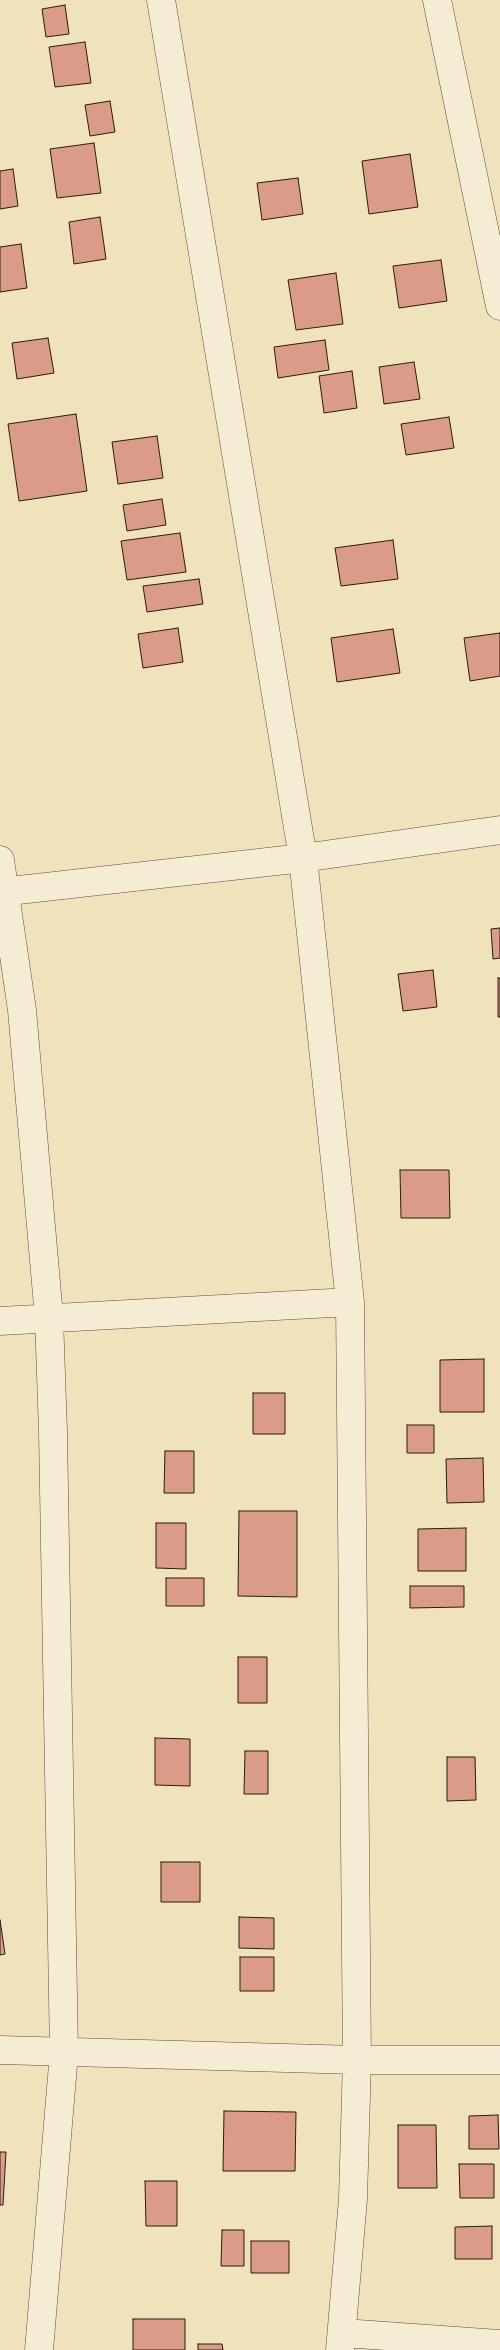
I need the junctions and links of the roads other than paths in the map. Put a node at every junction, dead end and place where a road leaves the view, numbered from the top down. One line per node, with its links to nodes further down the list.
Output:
1 (161, 0): 5 (street)
2 (437, 0): 3 (street)
3 (500, 306)
4 (500, 830): 5 (street)
5 (303, 858): 7 (street); 8 (street)
6 (0, 860): 7 (street)
7 (3, 892): 9 (street)
8 (350, 1302): 9 (street); 13 (street)
9 (49, 1317): 10 (street); 12 (street)
10 (0, 1321)
11 (0, 2050): 12 (street)
12 (64, 2053): 13 (street); 17 (street)
13 (356, 2060): 14 (street); 15 (street)
14 (500, 2060)
15 (342, 2342): 16 (street)
16 (500, 2344)
17 (39, 2350)

